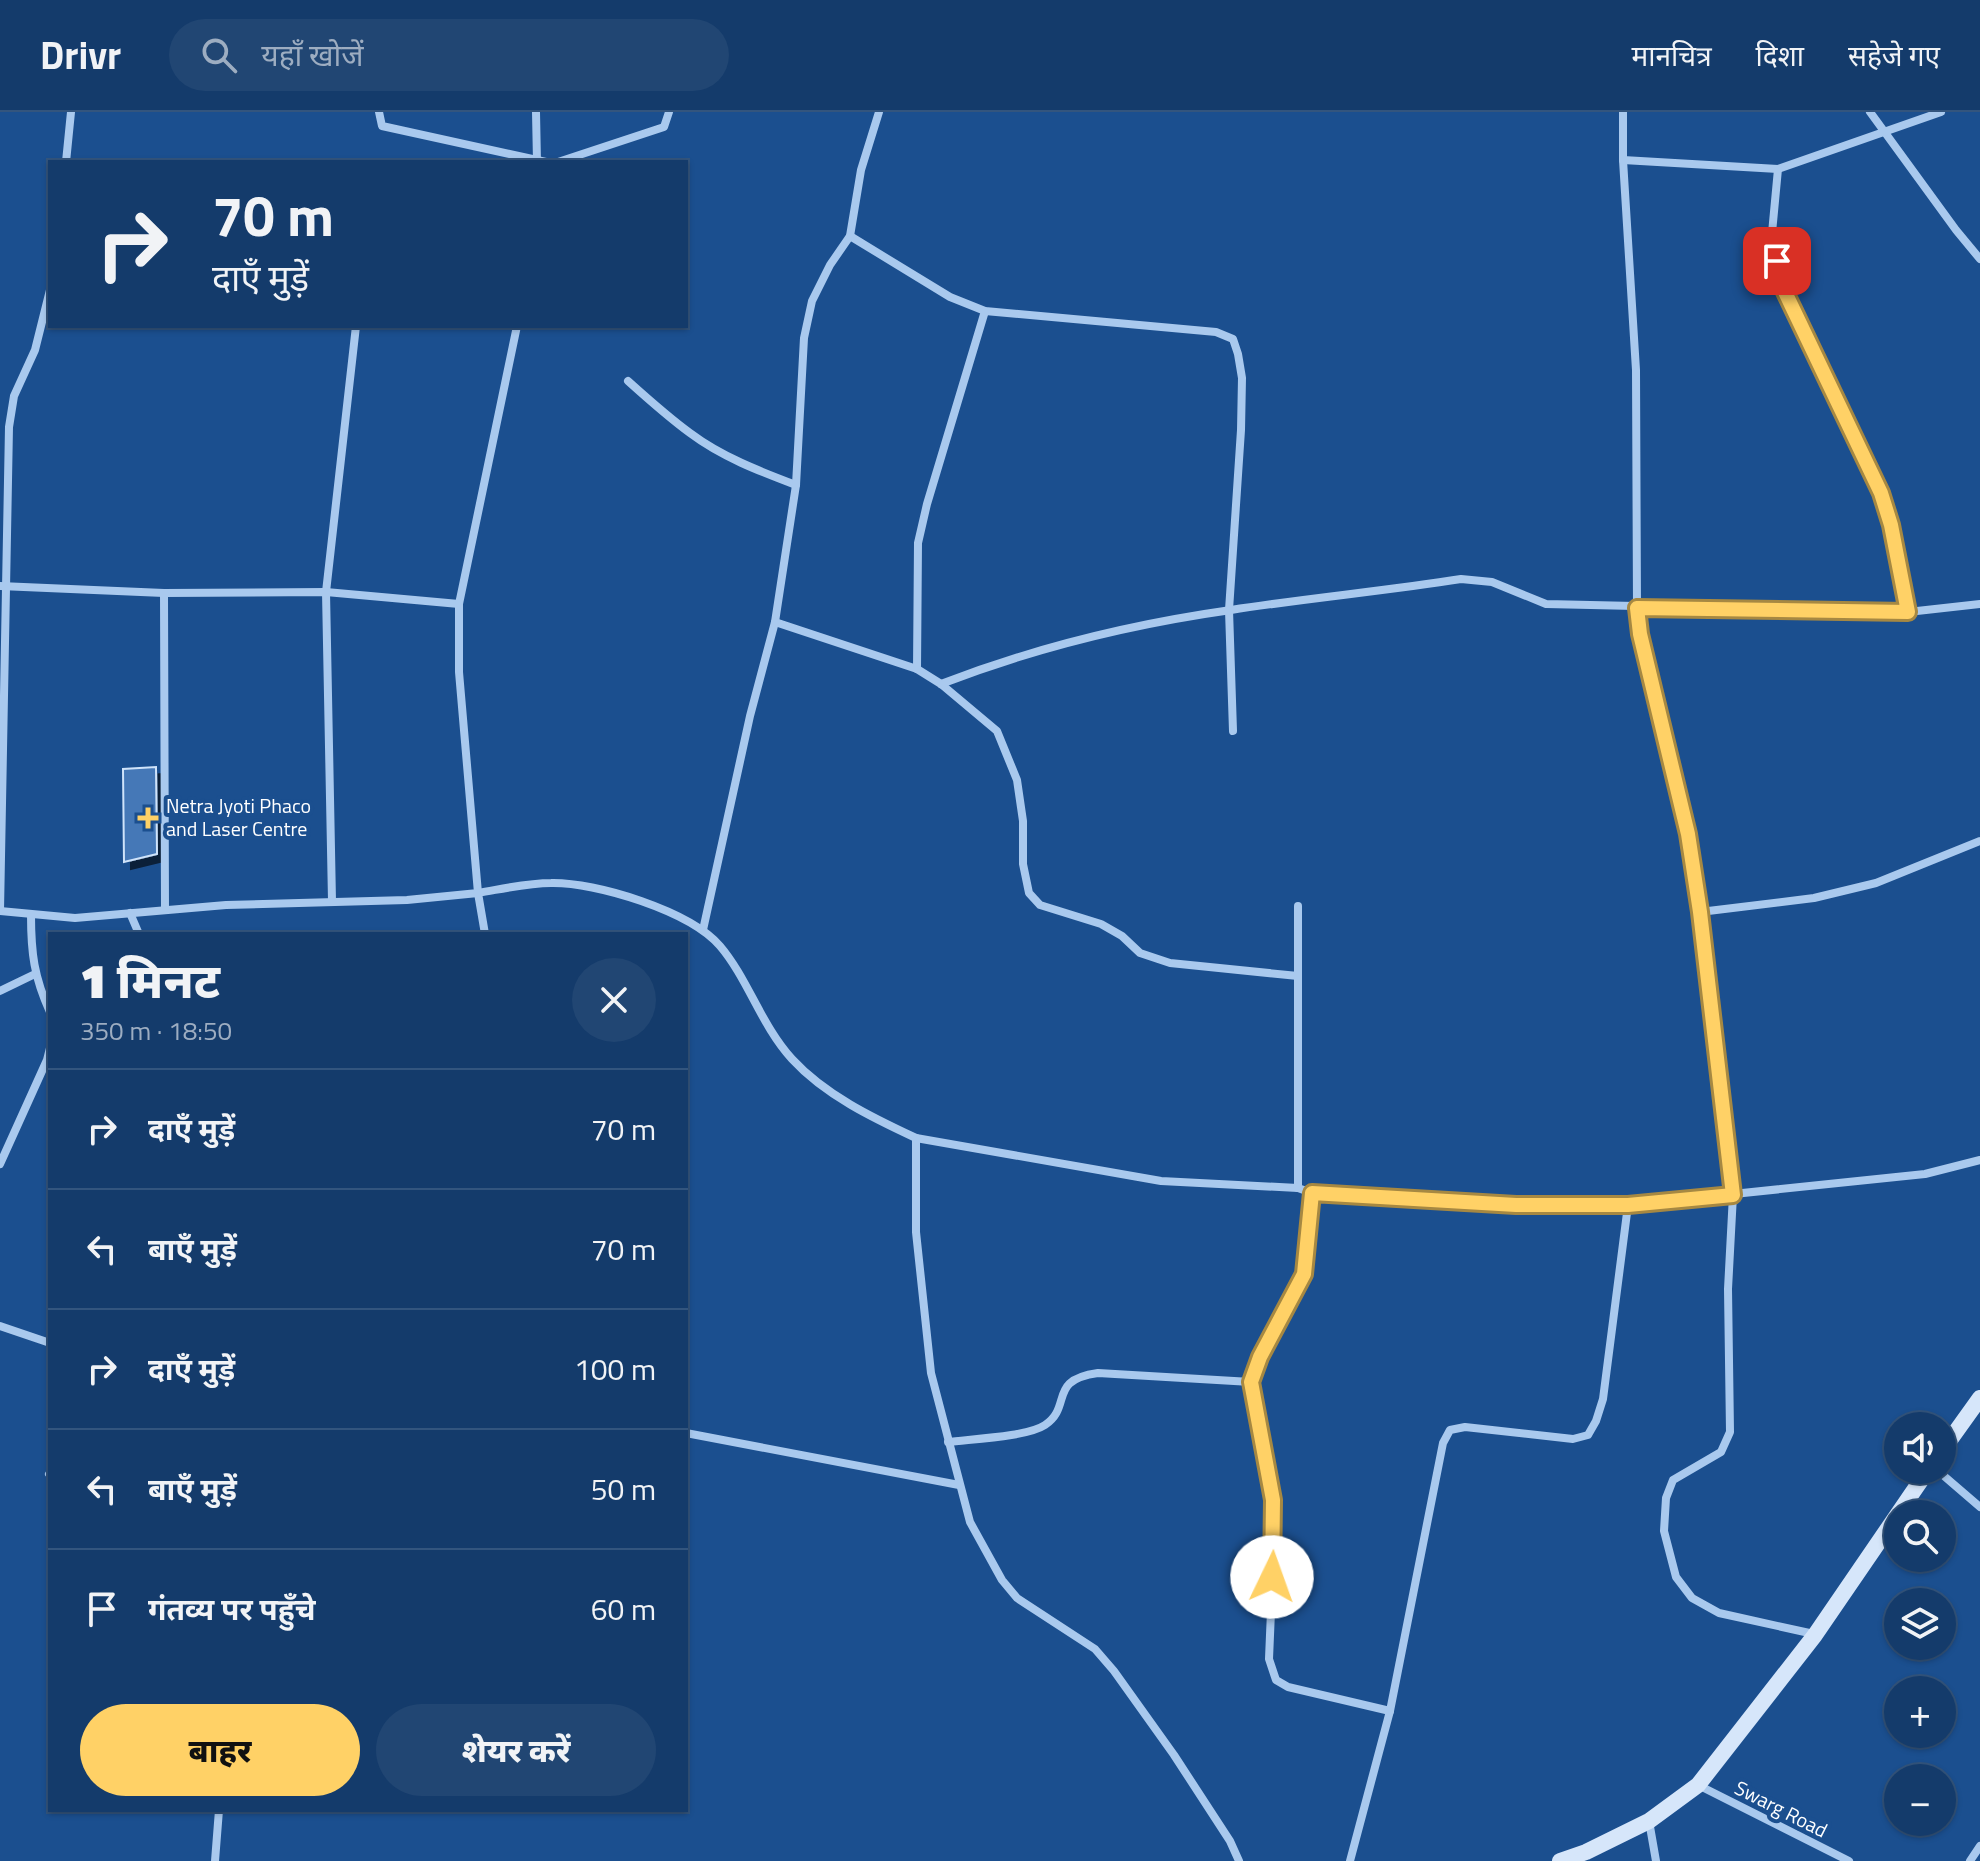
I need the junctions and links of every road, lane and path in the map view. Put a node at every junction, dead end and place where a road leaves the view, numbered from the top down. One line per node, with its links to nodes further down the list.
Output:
1 (71, 112): 10 (street)
2 (379, 112): 11 (street)
3 (536, 112): 12 (street)
4 (669, 112): 13 (street)
5 (879, 112): 16 (street)
6 (1623, 112): 14 (street)
7 (1870, 112): 9 (street)
8 (1941, 112): 9 (street)
9 (1883, 131): 15 (street); 17 (street)
10 (66, 160)
11 (535, 160)
12 (540, 160)
13 (564, 160)
14 (1623, 160): 15 (street); 29 (street)
15 (1778, 169): 31 (street)
16 (850, 236): 19 (street); 23 (street)
17 (1980, 259)
18 (48, 298): 24 (street)
19 (985, 311): 30 (street); 33 (street)
20 (356, 328): 25 (street)
21 (517, 328): 27 (street)
22 (628, 381): 23 (street)
23 (796, 485): 32 (street)
24 (3, 586): 26 (street); 41 (street)
25 (326, 592): 26 (street); 27 (street); 38 (street)
26 (164, 593): 40 (street)
27 (459, 604): 37 (street)
28 (1980, 604): 31 (street)
29 (1637, 608): 30 (street); 31 (street); 42 (street)
30 (1229, 610): 34 (street); 35 (street)
31 (1908, 612)
32 (775, 622): 33 (street); 45 (street)
33 (917, 669): 34 (street)
34 (941, 684): 49 (street)
35 (1233, 731)
36 (1980, 841): 42 (street)
37 (478, 893): 38 (street); 45 (street); 47 (street)
38 (332, 901): 40 (street)
39 (1298, 906): 49 (street)
40 (165, 909): 43 (street)
41 (0, 911): 44 (street)
42 (1700, 912): 58 (street)
43 (130, 913): 44 (street); 46 (street)
44 (31, 915): 48 (street)
45 (703, 930): 53 (street)
46 (138, 932)
47 (485, 932)
48 (35, 974): 50 (street); 51 (street)
49 (1298, 976): 56 (street)
50 (0, 991)
51 (48, 1007)
52 (48, 1056): 55 (street)
53 (916, 1138): 56 (street); 66 (street)
54 (1980, 1160): 58 (street)
55 (0, 1164)
56 (1298, 1188): 57 (street)
57 (1312, 1193): 59 (street); 62 (street)
58 (1733, 1195): 59 (street); 71 (street)
59 (1628, 1205): 72 (street)
60 (0, 1326): 61 (street)
61 (48, 1342)
62 (1251, 1382): 66 (street); 72 (street)
63 (1980, 1398): 64 (main road)
64 (1956, 1431)
65 (688, 1433): 69 (street)
66 (948, 1442): 69 (street)
67 (1918, 1484): 71 (main road)
68 (1953, 1484): 70 (street)
69 (959, 1485): 78 (street)
70 (1980, 1507)
71 (1815, 1635): 73 (main road)
72 (1390, 1711): 79 (street)
73 (1698, 1785): 75 (main road); 82 (street, Swarg Road)
74 (219, 1812): 77 (street)
75 (1649, 1821): 80 (main road); 81 (street)
76 (1980, 1846): 83 (street)
77 (215, 1861)
78 (1239, 1861)
79 (1350, 1861)
80 (1560, 1861)
81 (1656, 1861)
82 (1849, 1861)
83 (1970, 1861)

